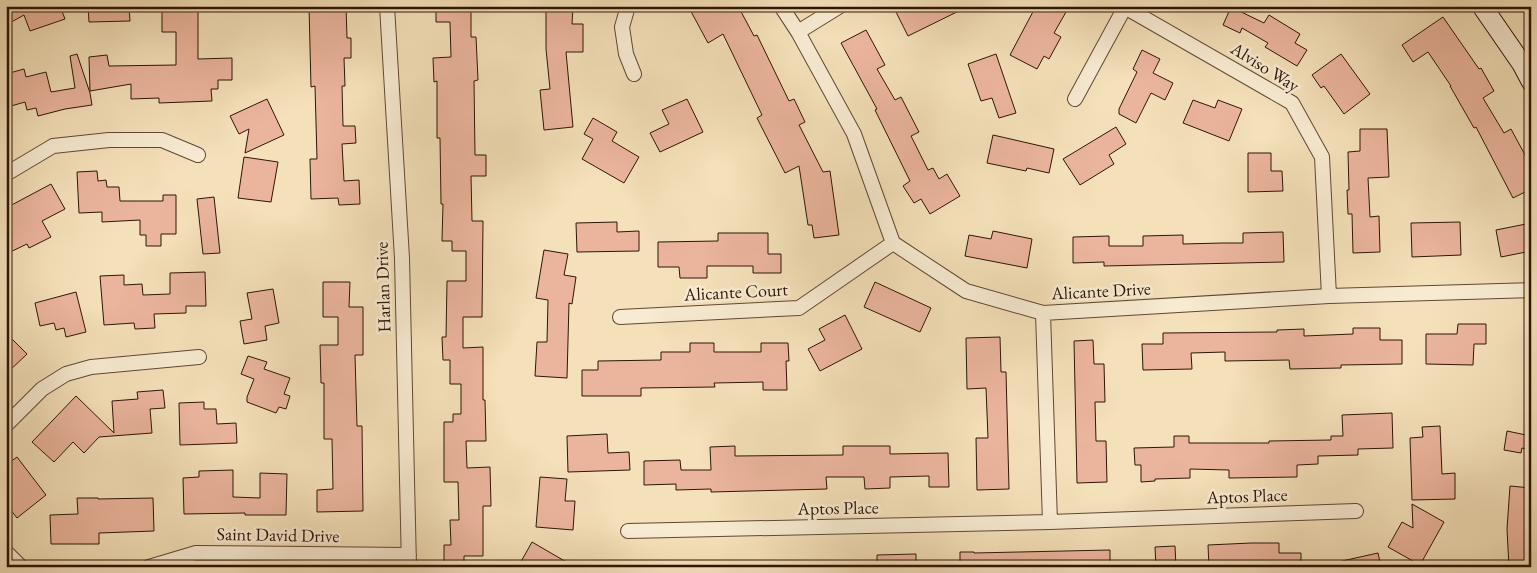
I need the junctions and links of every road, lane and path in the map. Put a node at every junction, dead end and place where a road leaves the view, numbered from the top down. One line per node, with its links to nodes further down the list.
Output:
1 (387, 6): 24 (street, Harlan Drive)
2 (628, 6): 8 (street)
3 (781, 6): 7 (street)
4 (840, 6): 7 (street)
5 (1482, 6): 9 (street)
6 (1124, 7): 10 (street); 15 (street, Alviso Way)
7 (798, 32): 13 (street)
8 (634, 74)
9 (1531, 81)
10 (1075, 99)
11 (198, 155): 12 (street)
12 (6, 174)
13 (893, 243): 16 (street, Alicante Drive); 17 (street, Alicante Court)
14 (1531, 290): 15 (street, Alicante Drive)
15 (1329, 296): 16 (street, Alicante Drive)
16 (1043, 313): 21 (street)
17 (620, 317)
18 (199, 357): 19 (street)
19 (6, 425)
20 (1356, 511): 21 (street, Aptos Place)
21 (1050, 522): 22 (street, Aptos Place)
22 (628, 531)
23 (6, 552): 25 (street)
24 (409, 561): 26 (street, Saint David Drive)
25 (21, 567)
26 (149, 567)

